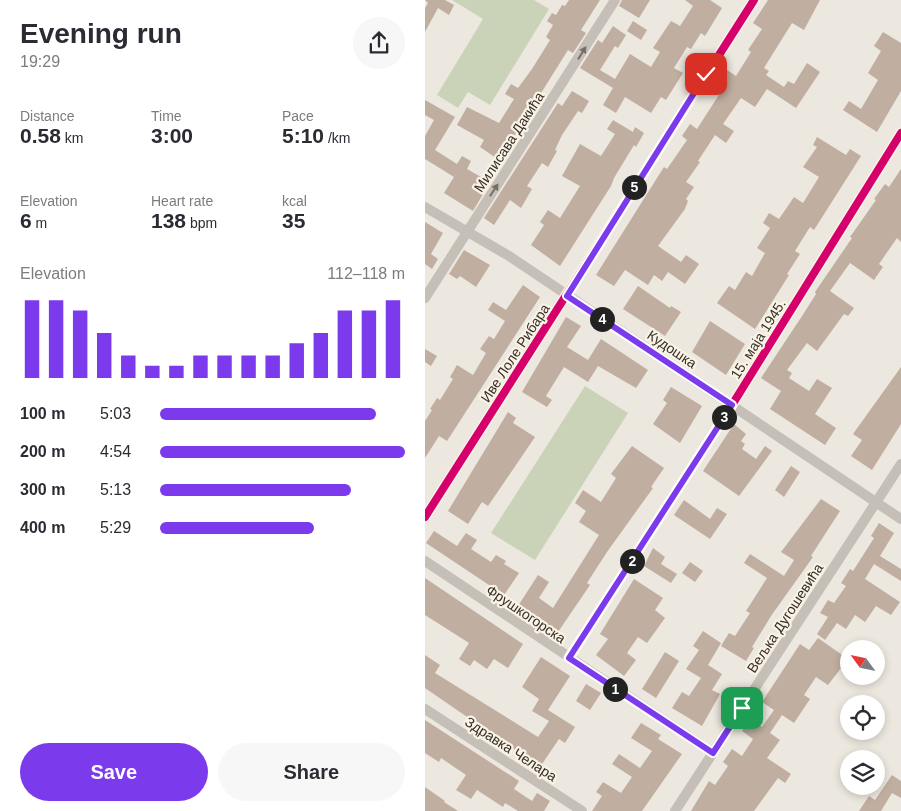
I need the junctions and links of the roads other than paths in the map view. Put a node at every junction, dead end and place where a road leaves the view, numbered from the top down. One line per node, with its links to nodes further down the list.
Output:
1 (615, 0): 5 (street, Милисава Дакића, one-way to 1)
2 (754, 0): 6 (street, Иве Лоле Рибара)
3 (901, 132): 8 (street, 15. маја 1945.)
4 (425, 207): 5 (street, Кудошка)
5 (469, 231): 6 (street, Кудошка); 7 (street, Милисава Дакића)
6 (567, 296): 8 (street, Кудошка); 11 (street, Иве Лоле Рибара)
7 (425, 298)
8 (732, 405): 10 (street, Кудошка); 14 (street, 15. маја 1945.)
9 (901, 464): 10 (street, Вељка Дугошевића)
10 (876, 503): 12 (street, Кудошка); 16 (street, Вељка Дугошевића)
11 (425, 517)
12 (901, 519)
13 (425, 561): 14 (street, Фрушкогорска)
14 (569, 658): 16 (street, Фрушкогорска)
15 (425, 709): 17 (street, Здравка Челара)
16 (713, 753): 18 (street, Вељка Дугошевића)
17 (582, 811)
18 (675, 811)

